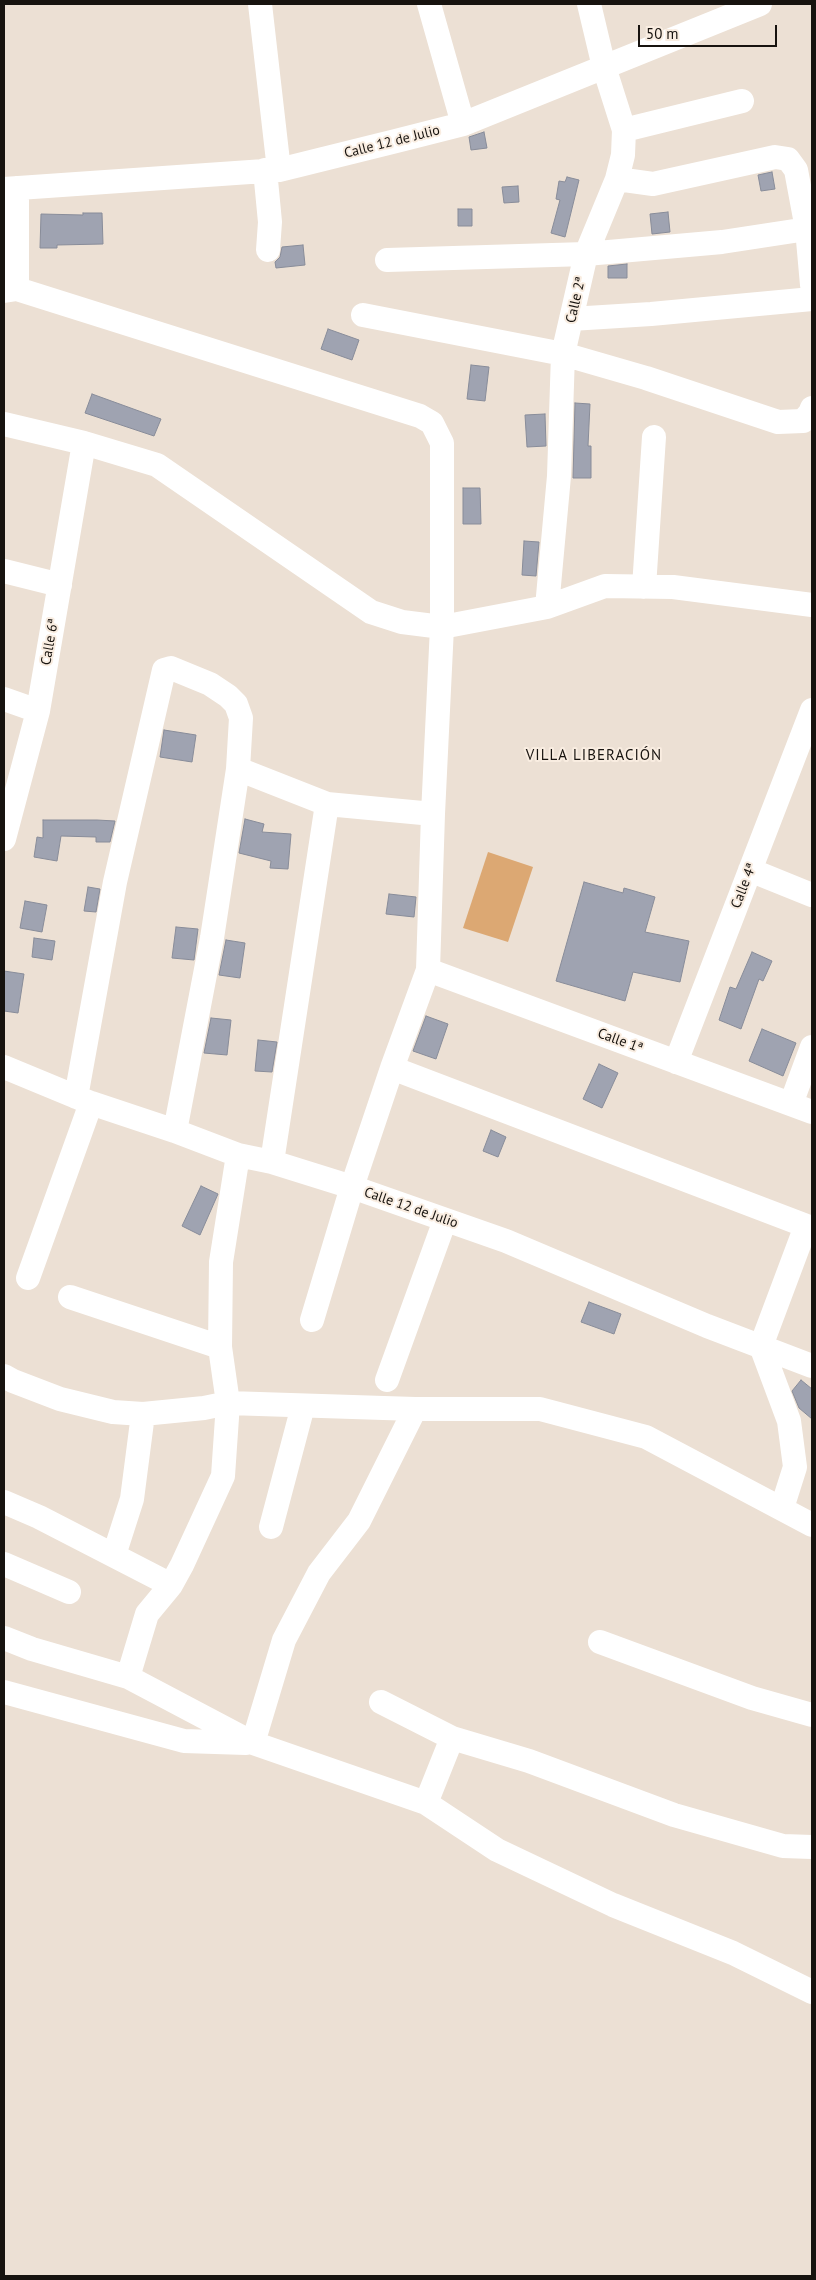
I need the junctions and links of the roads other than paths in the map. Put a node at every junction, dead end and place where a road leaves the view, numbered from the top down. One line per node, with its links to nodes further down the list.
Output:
1 (260, 4): 9 (street)
2 (429, 4): 7 (street)
3 (589, 4): 5 (street, Calle 2ª)
4 (760, 4): 5 (street, Calle 12 de Julio)
5 (604, 68): 7 (street, Calle 12 de Julio); 8 (street, Calle 2ª)
6 (742, 101): 8 (street)
7 (463, 124): 9 (street, Calle 12 de Julio)
8 (624, 130): 10 (street, Calle 2ª)
9 (272, 170): 11 (street, Calle 12 de Julio); 13 (street)
10 (617, 179): 12 (street); 14 (street, Calle 2ª)
11 (11, 189): 17 (street)
12 (807, 229): 14 (street); 16 (street)
13 (268, 250)
14 (586, 254): 15 (street); 20 (street, Calle 2ª)
15 (387, 260)
16 (812, 285)
17 (10, 290): 31 (street)
18 (812, 299): 20 (street)
19 (363, 315): 21 (street)
20 (572, 319): 21 (street, Calle 2ª)
21 (563, 354): 22 (street); 30 (street, Calle 2ª)
22 (812, 408)
23 (4, 424): 25 (street)
24 (654, 437): 28 (street)
25 (84, 443): 27 (street, Calle 6ª); 31 (street)
26 (4, 570): 27 (street)
27 (60, 585): 34 (street, Calle 6ª)
28 (644, 587): 29 (street); 30 (street)
29 (812, 605)
30 (547, 607): 31 (street)
31 (442, 627): 38 (street)
32 (4, 699): 34 (street)
33 (812, 710): 40 (street, Calle 4ª)
34 (38, 711): 37 (street, Calle 6ª)
35 (238, 769): 36 (street); 47 (street); 49 (street)
36 (327, 804): 38 (street); 51 (street)
37 (8, 806): 39 (street, Calle 6ª)
38 (433, 814): 42 (street)
39 (4, 839)
40 (750, 870): 41 (street); 44 (street, Calle 4ª)
41 (812, 895)
42 (428, 970): 44 (street, Calle 1ª); 46 (street)
43 (812, 1047): 48 (street)
44 (676, 1062): 48 (street, Calle 1ª)
45 (4, 1067): 47 (street, Calle 12 de Julio)
46 (392, 1068): 52 (street); 54 (street)
47 (83, 1100): 49 (street, Calle 12 de Julio); 55 (street)
48 (802, 1108)
49 (175, 1130): 50 (street, Calle 12 de Julio)
50 (238, 1155): 51 (street, Calle 12 de Julio); 59 (street)
51 (272, 1162): 52 (street, Calle 12 de Julio)
52 (352, 1187): 53 (street, Calle 12 de Julio); 57 (street)
53 (445, 1220): 58 (street, Calle 12 de Julio); 62 (street)
54 (809, 1227): 58 (street)
55 (28, 1278)
56 (70, 1297): 59 (street)
57 (312, 1320)
58 (761, 1346): 60 (street, Calle 12 de Julio); 68 (street)
59 (220, 1347): 63 (street)
60 (812, 1366)
61 (4, 1376): 66 (street)
62 (388, 1380)
63 (228, 1403): 64 (street); 66 (street); 73 (street)
64 (303, 1406): 65 (street); 70 (street)
65 (415, 1409): 68 (street); 82 (street)
66 (143, 1414): 71 (street)
67 (4, 1502): 71 (street)
68 (782, 1508): 69 (street)
69 (812, 1525)
70 (271, 1527)
71 (114, 1555): 73 (street)
72 (4, 1564): 74 (street)
73 (171, 1586): 77 (street)
74 (69, 1592)
75 (4, 1638): 77 (street)
76 (600, 1642): 80 (street)
77 (128, 1678): 82 (street)
78 (4, 1692): 82 (street)
79 (381, 1702): 81 (street)
80 (812, 1715)
81 (452, 1738): 83 (street); 84 (street)
82 (253, 1743): 83 (street)
83 (426, 1803): 85 (street)
84 (812, 1847)
85 (812, 1992)

